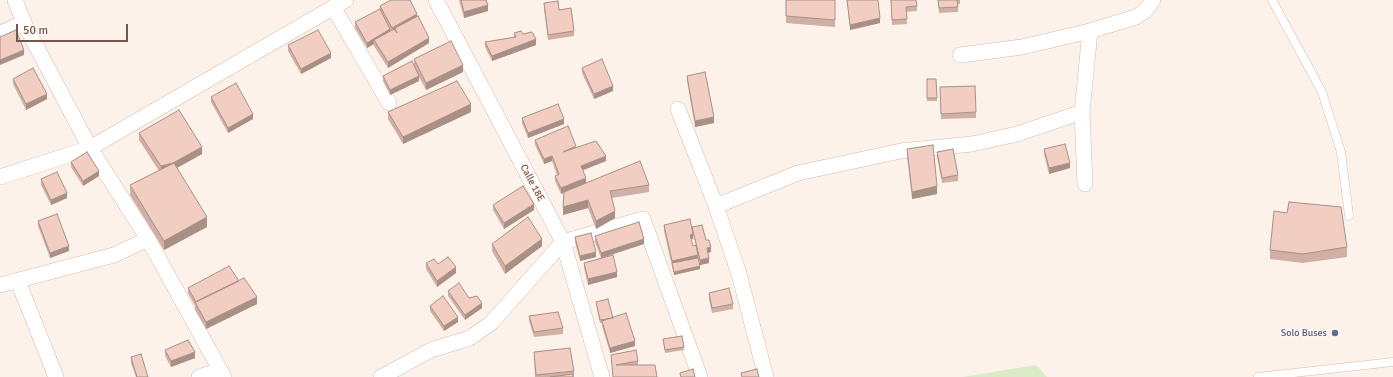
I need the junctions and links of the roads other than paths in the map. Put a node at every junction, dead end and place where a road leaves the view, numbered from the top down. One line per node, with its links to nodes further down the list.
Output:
1 (14, 0): 6 (street)
2 (436, 0): 19 (street, Calle 18E)
3 (1153, 0): 7 (street)
4 (1272, 0): 17 (lane)
5 (339, 4): 10 (street); 13 (street)
6 (24, 23): 8 (street); 13 (street)
7 (1090, 31): 9 (street); 12 (street)
8 (0, 33)
9 (960, 55)
10 (389, 103)
11 (678, 109): 16 (street)
12 (1082, 112): 15 (street); 16 (street)
13 (90, 148): 14 (street); 18 (street)
14 (0, 177)
15 (1085, 184)
16 (716, 206): 29 (street)
17 (1349, 216)
18 (148, 239): 20 (street); 23 (street)
19 (563, 242): 26 (street); 27 (street, Calle 18E); 28 (street)
20 (18, 281): 21 (street); 24 (street)
21 (0, 285)
22 (1393, 362): 30 (lane)
23 (222, 373): 25 (street)
24 (56, 377)
25 (200, 377)
26 (381, 377)
27 (602, 377)
28 (700, 377)
29 (766, 377)
30 (1258, 377)

